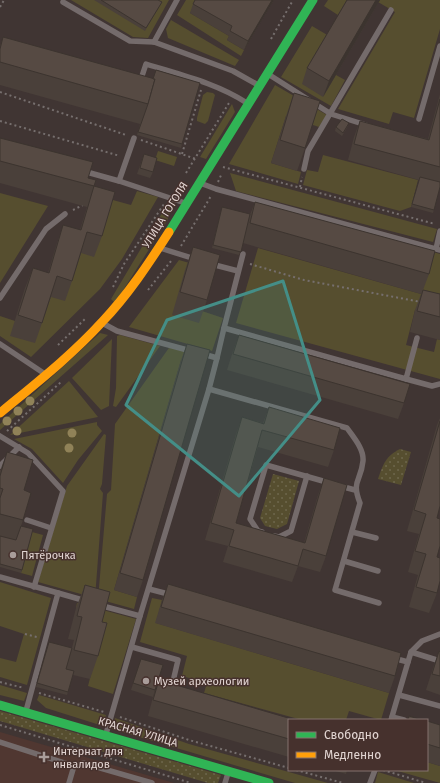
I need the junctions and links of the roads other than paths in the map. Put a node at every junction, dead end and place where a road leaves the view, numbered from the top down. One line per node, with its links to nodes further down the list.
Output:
1 (177, 0): 5 (lane)
2 (313, 0): 7 (street, УЛИЦА ГОГОЛЯ)
3 (63, 2): 5 (lane)
4 (391, 10): 11 (lane)
5 (154, 42): 8 (lane)
6 (440, 46): 12 (lane)
7 (268, 73): 8 (street, УЛИЦА ГОГОЛЯ); 11 (lane)
8 (259, 86): 10 (street, УЛИЦА ГОГОЛЯ)
9 (138, 89): 10 (lane)
10 (247, 103): 18 (street, УЛИЦА ГОГОЛЯ)
11 (331, 114): 13 (lane); 16 (lane)
12 (419, 119)
13 (373, 127)
14 (134, 138): 17 (lane)
15 (74, 168): 17 (lane)
16 (304, 169)
17 (119, 181): 19 (lane)
18 (200, 182): 19 (street, УЛИЦА ГОГОЛЯ); 23 (lane)
19 (185, 204): 22 (street, УЛИЦА ГОГОЛЯ)
20 (65, 214): 26 (lane)
21 (440, 231): 23 (lane)
22 (160, 248): 25 (lane); 27 (street, УЛИЦА ГОГОЛЯ)
23 (438, 250)
24 (243, 254): 25 (lane)
25 (238, 272): 28 (lane)
26 (0, 298)
27 (102, 323): 31 (lane); 32 (street, УЛИЦА ГОГОЛЯ)
28 (224, 328): 31 (lane); 33 (lane)
29 (417, 338): 33 (lane)
30 (0, 344): 32 (lane)
31 (217, 358): 35 (lane)
32 (46, 375): 36 (street, УЛИЦА ГОГОЛЯ)
33 (406, 379): 34 (lane)
34 (440, 384)
35 (209, 389): 41 (lane); 50 (lane)
36 (0, 413)
37 (0, 436): 38 (lane)
38 (19, 447): 39 (lane); 43 (lane)
39 (0, 466)
40 (307, 476): 40 (lane); 41 (lane)
41 (355, 490): 44 (lane)
42 (27, 520): 43 (lane)
43 (51, 528): 49 (lane)
44 (352, 532): 45 (lane); 46 (lane)
45 (376, 538)
46 (344, 561): 47 (lane); 53 (lane)
47 (378, 571)
48 (0, 577): 49 (lane)
49 (34, 586): 51 (lane)
50 (149, 589): 52 (lane); 54 (lane)
51 (58, 594): 54 (lane); 65 (lane)
52 (179, 598)
53 (379, 603)
54 (140, 616): 56 (lane)
55 (440, 634): 57 (lane)
56 (132, 647): 61 (lane); 67 (lane)
57 (411, 652): 59 (lane); 60 (lane)
58 (385, 656): 60 (lane)
59 (440, 661)
60 (408, 662): 62 (lane)
61 (179, 692)
62 (399, 695): 64 (lane); 66 (lane)
63 (0, 704): 65 (street, КРАСНАЯ УЛИЦА)
64 (440, 706)
65 (26, 712): 67 (street, КРАСНАЯ УЛИЦА)
66 (392, 718)
67 (106, 736): 70 (street, КРАСНАЯ УЛИЦА)
68 (0, 742): 69 (lane)
69 (74, 766): 72 (lane); 73 (lane)
70 (228, 771): 74 (lane); 75 (street, КРАСНАЯ УЛИЦА)
71 (375, 771): 76 (lane)
72 (69, 783)
73 (152, 783)
74 (225, 783)
75 (269, 783)
76 (370, 783)

